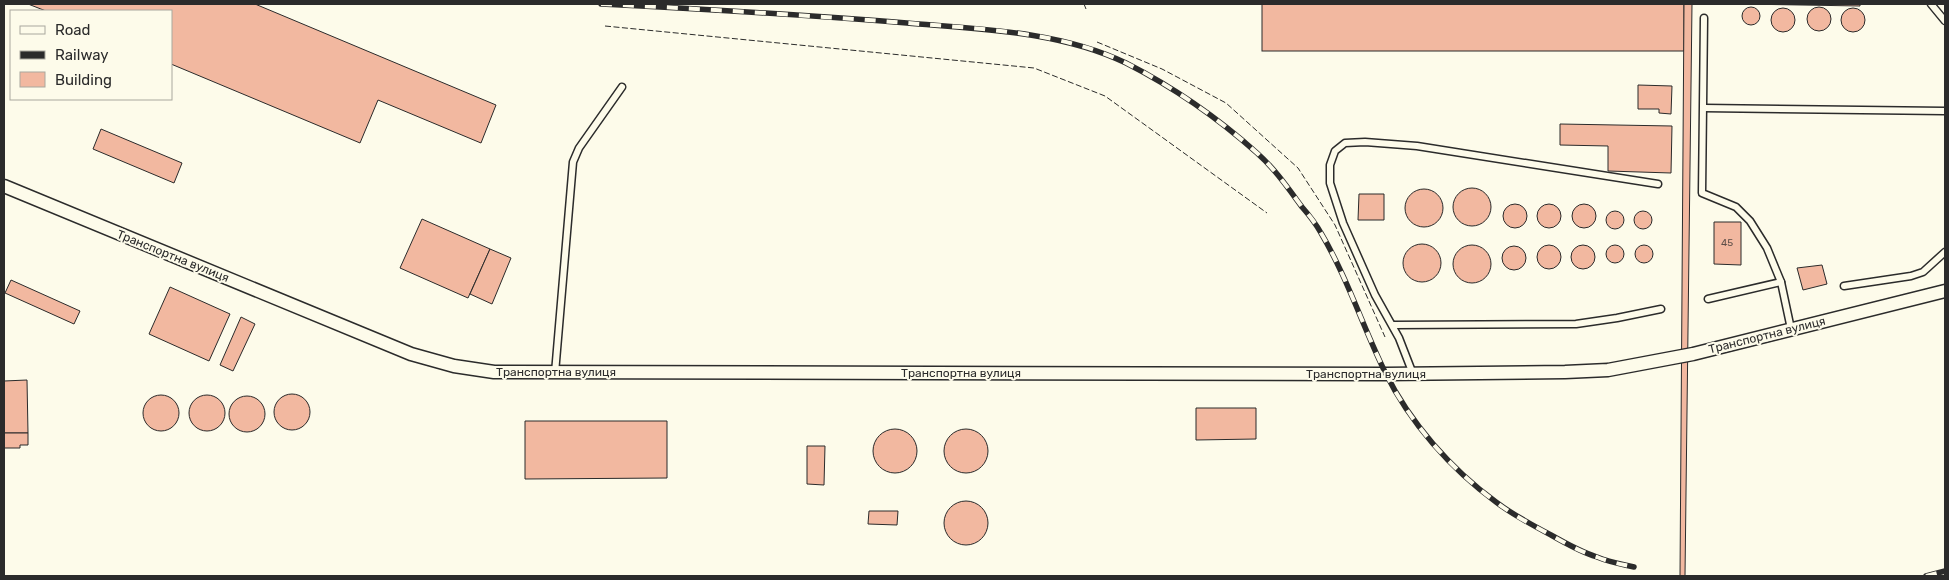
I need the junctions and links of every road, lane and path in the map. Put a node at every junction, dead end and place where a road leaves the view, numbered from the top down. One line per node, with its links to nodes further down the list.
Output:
1 (1931, 4): 3 (lane)
2 (1704, 18): 5 (lane)
3 (1945, 21)
4 (622, 87): 17 (lane)
5 (1704, 108): 6 (lane); 10 (lane)
6 (1945, 112)
7 (1658, 184): 15 (lane)
8 (4, 186): 17 (street, Транспортна вулиця)
9 (1945, 252): 11 (lane)
10 (1781, 282): 13 (lane); 16 (lane)
11 (1844, 286)
12 (1945, 291): 16 (street, Транспортна вулиця)
13 (1708, 299)
14 (1661, 309): 15 (lane)
15 (1393, 325): 18 (lane)
16 (1791, 329): 18 (street, Транспортна вулиця)
17 (555, 373): 18 (street, Транспортна вулиця)
18 (1412, 374)

